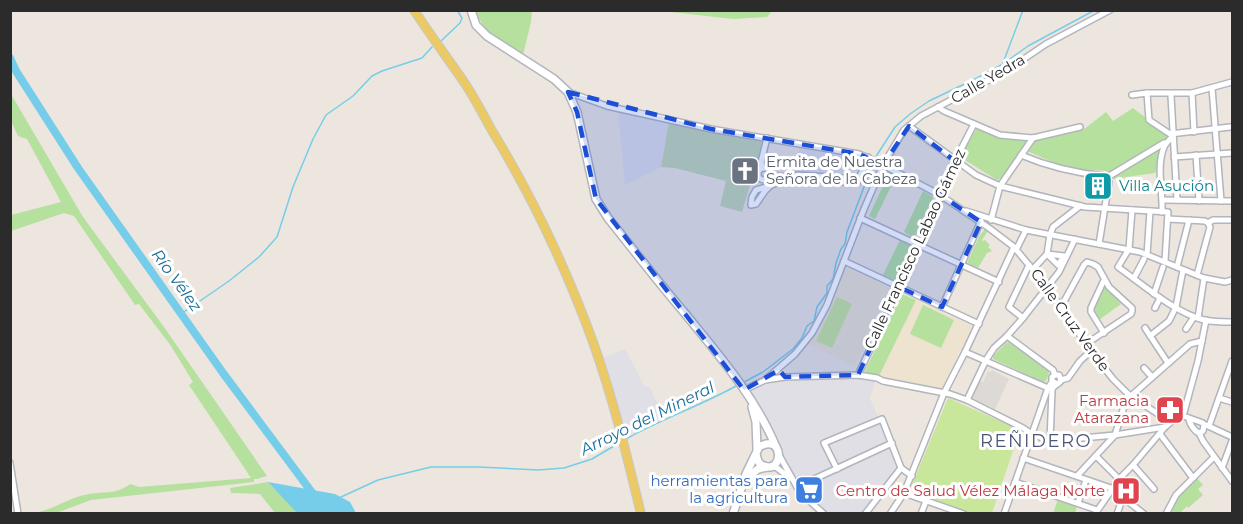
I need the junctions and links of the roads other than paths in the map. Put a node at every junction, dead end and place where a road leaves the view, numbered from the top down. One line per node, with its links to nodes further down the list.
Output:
1 (414, 10): 153 (main road)
2 (471, 10): 6 (street)
3 (1110, 10): 11 (street, Calle Yedra)
4 (1233, 82): 5 (street)
5 (1212, 88): 8 (street); 16 (street)
6 (568, 92): 19 (street, Calle Cruz Verde); 105 (street)
7 (1147, 93): 8 (street); 9 (street); 18 (street)
8 (1192, 93): 17 (street)
9 (1132, 95)
10 (1171, 96): 18 (street)
11 (938, 107): 12 (street); 13 (street, Calle Yedra)
12 (974, 124): 20 (street); 28 (street, Calle Francisco Labao Gámez)
13 (909, 126): 28 (street); 29 (street, Calle Yedra)
14 (1080, 127): 20 (street)
15 (1230, 127): 16 (street)
16 (1216, 129): 17 (street); 23 (street)
17 (1194, 132): 18 (street)
18 (1173, 135): 27 (street); 38 (street)
19 (767, 138): 26 (street, Calle Cruz Verde); 30 (street)
20 (1033, 138): 24 (street)
21 (1164, 143): 33 (street)
22 (1233, 153): 23 (street)
23 (1218, 154): 25 (street); 41 (street)
24 (1022, 155): 33 (street); 36 (street)
25 (1197, 155): 27 (street); 40 (street)
26 (868, 157): 29 (street, Calle Cruz Verde); 34 (street)
27 (1174, 157): 39 (street)
28 (955, 161): 36 (street); 37 (street, Calle Francisco Labao Gámez)
29 (883, 165): 37 (street, Calle Cruz Verde); 48 (street, Calle Yedra)
30 (762, 168): 31 (street); 31 (street)
31 (769, 174): 32 (street); 34 (street)
32 (780, 177): 34 (street); 35 (street)
33 (1106, 177): 44 (street)
34 (858, 181)
35 (770, 186)
36 (1000, 186): 43 (street); 51 (street)
37 (940, 195): 51 (street, Calle Cruz Verde); 56 (street, Calle Francisco Labao Gámez)
38 (1163, 200): 39 (street); 47 (street)
39 (1177, 200): 40 (street)
40 (1199, 201): 41 (street)
41 (1221, 201): 42 (street)
42 (1233, 201)
43 (1080, 206): 44 (street); 54 (street)
44 (1105, 208): 45 (street); 57 (street)
45 (1132, 210): 46 (street); 59 (street)
46 (1150, 211): 47 (street); 60 (street)
47 (1166, 214): 49 (street); 63 (street)
48 (860, 218): 56 (street); 61 (street, Calle Yedra)
49 (1189, 220): 52 (street); 65 (street)
50 (1233, 220): 52 (street)
51 (986, 221): 53 (street); 58 (street, Calle Cruz Verde); 62 (street)
52 (1206, 222): 66 (street)
53 (1026, 230): 54 (street); 58 (street)
54 (1050, 235): 55 (street); 64 (street)
55 (1075, 239): 57 (street); 74 (street)
56 (919, 244): 62 (street); 73 (street, Calle Francisco Labao Gámez)
57 (1100, 244): 59 (street)
58 (1015, 249): 64 (street, Calle Cruz Verde); 70 (street)
59 (1129, 249): 60 (street); 67 (street)
60 (1146, 257): 63 (street); 67 (street)
61 (844, 261): 73 (street); 98 (street, Calle Yedra)
62 (961, 264): 70 (street); 77 (street)
63 (1164, 264): 65 (street); 75 (street)
64 (1031, 267): 74 (street, Calle Cruz Verde); 82 (street)
65 (1180, 268): 66 (street); 79 (street)
66 (1200, 276): 71 (street); 81 (street)
67 (1134, 278): 75 (street)
68 (1104, 280): 78 (street); 88 (street); 88 (street)
69 (1233, 280): 71 (street)
70 (999, 282): 85 (street)
71 (1225, 282): 72 (street)
72 (1233, 286)
73 (899, 287): 77 (street); 100 (street, Calle Francisco Labao Gámez)
74 (1047, 287): 78 (street, Calle Cruz Verde); 82 (street)
75 (1154, 294): 76 (street)
76 (1160, 298): 79 (street); 80 (street)
77 (942, 307): 85 (street)
78 (1061, 307): 92 (street, Calle Cruz Verde)
79 (1176, 307): 81 (street); 90 (street)
80 (1155, 308)
81 (1196, 317): 83 (street); 87 (street)
82 (1023, 318): 89 (street)
83 (1206, 320): 84 (street); 91 (street)
84 (1233, 322)
85 (979, 324): 94 (street)
86 (1145, 328): 90 (street)
87 (1186, 329)
88 (1104, 333): 92 (street)
89 (1007, 336): 95 (street); 104 (street)
90 (1150, 336): 97 (street)
91 (1202, 341): 97 (street); 112 (street)
92 (1086, 344): 93 (street, Calle Cruz Verde)
93 (1091, 351): 104 (street); 107 (street, Calle Cruz Verde)
94 (966, 352): 95 (street); 106 (street)
95 (986, 360): 104 (street); 109 (street)
96 (1233, 361): 108 (street)
97 (1168, 363): 102 (street)
98 (783, 366): 101 (street); 103 (street, Calle Yedra)
99 (1144, 368): 102 (street)
100 (858, 375): 101 (street); 106 (street)
101 (785, 377): 103 (street)
102 (1152, 377): 107 (street)
103 (765, 380): 105 (street)
104 (1055, 384): 117 (street); 121 (street)
105 (746, 393): 123 (street); 124 (street)
106 (944, 393): 109 (street); 135 (street)
107 (1129, 395): 111 (street, Calle Cruz Verde); 118 (street)
108 (1219, 398): 110 (street); 114 (street)
109 (967, 400): 117 (street)
110 (1233, 402)
111 (1166, 415): 112 (street, Calle Cruz Verde); 113 (street)
112 (1183, 417): 113 (street); 114 (street); 116 (street)
113 (1167, 425): 115 (street); 119 (street)
114 (1206, 425): 116 (street); 120 (street)
115 (1147, 429): 118 (street); 119 (street)
116 (1201, 432): 127 (street)
117 (1032, 434): 121 (street); 128 (street)
118 (1116, 435): 121 (street); 126 (street)
119 (1158, 436): 130 (street); 137 (street)
120 (1233, 439): 133 (street)
121 (1050, 441)
122 (892, 443): 132 (street); 134 (street); 134 (street)
123 (776, 447): 124 (street); 125 (street)
124 (757, 452): 131 (street); 139 (street)
125 (779, 455): 131 (street); 143 (street)
126 (1096, 456): 136 (street); 138 (street)
127 (1214, 457): 133 (street); 137 (street)
128 (1023, 458): 136 (street); 142 (street)
129 (10, 464): 152 (street)
130 (1133, 465): 138 (street); 145 (street)
131 (769, 466): 139 (street); 143 (street)
132 (901, 468): 135 (street); 155 (street)
133 (1222, 468): 141 (street)
134 (837, 469): 143 (street)
135 (912, 476): 146 (street)
136 (1077, 476): 140 (street)
137 (1192, 478): 162 (street)
138 (1119, 479): 144 (street)
139 (745, 480): 150 (street)
140 (1086, 480): 144 (street); 149 (street)
141 (1233, 481)
142 (1015, 482): 149 (street); 159 (street)
143 (796, 485): 154 (street)
144 (1112, 488): 147 (street); 151 (street)
145 (1154, 489)
146 (904, 493): 148 (street); 156 (street)
147 (1123, 497): 160 (street); 161 (street)
148 (926, 501): 157 (street); 158 (street)
149 (1078, 503): 151 (street)
150 (734, 512)
151 (1096, 512)
152 (18, 513)
153 (642, 513)
154 (824, 513)
155 (865, 513)
156 (890, 513)
157 (921, 513)
158 (964, 513)
159 (1004, 513)
160 (1117, 513)
161 (1144, 513)
162 (1166, 513)

